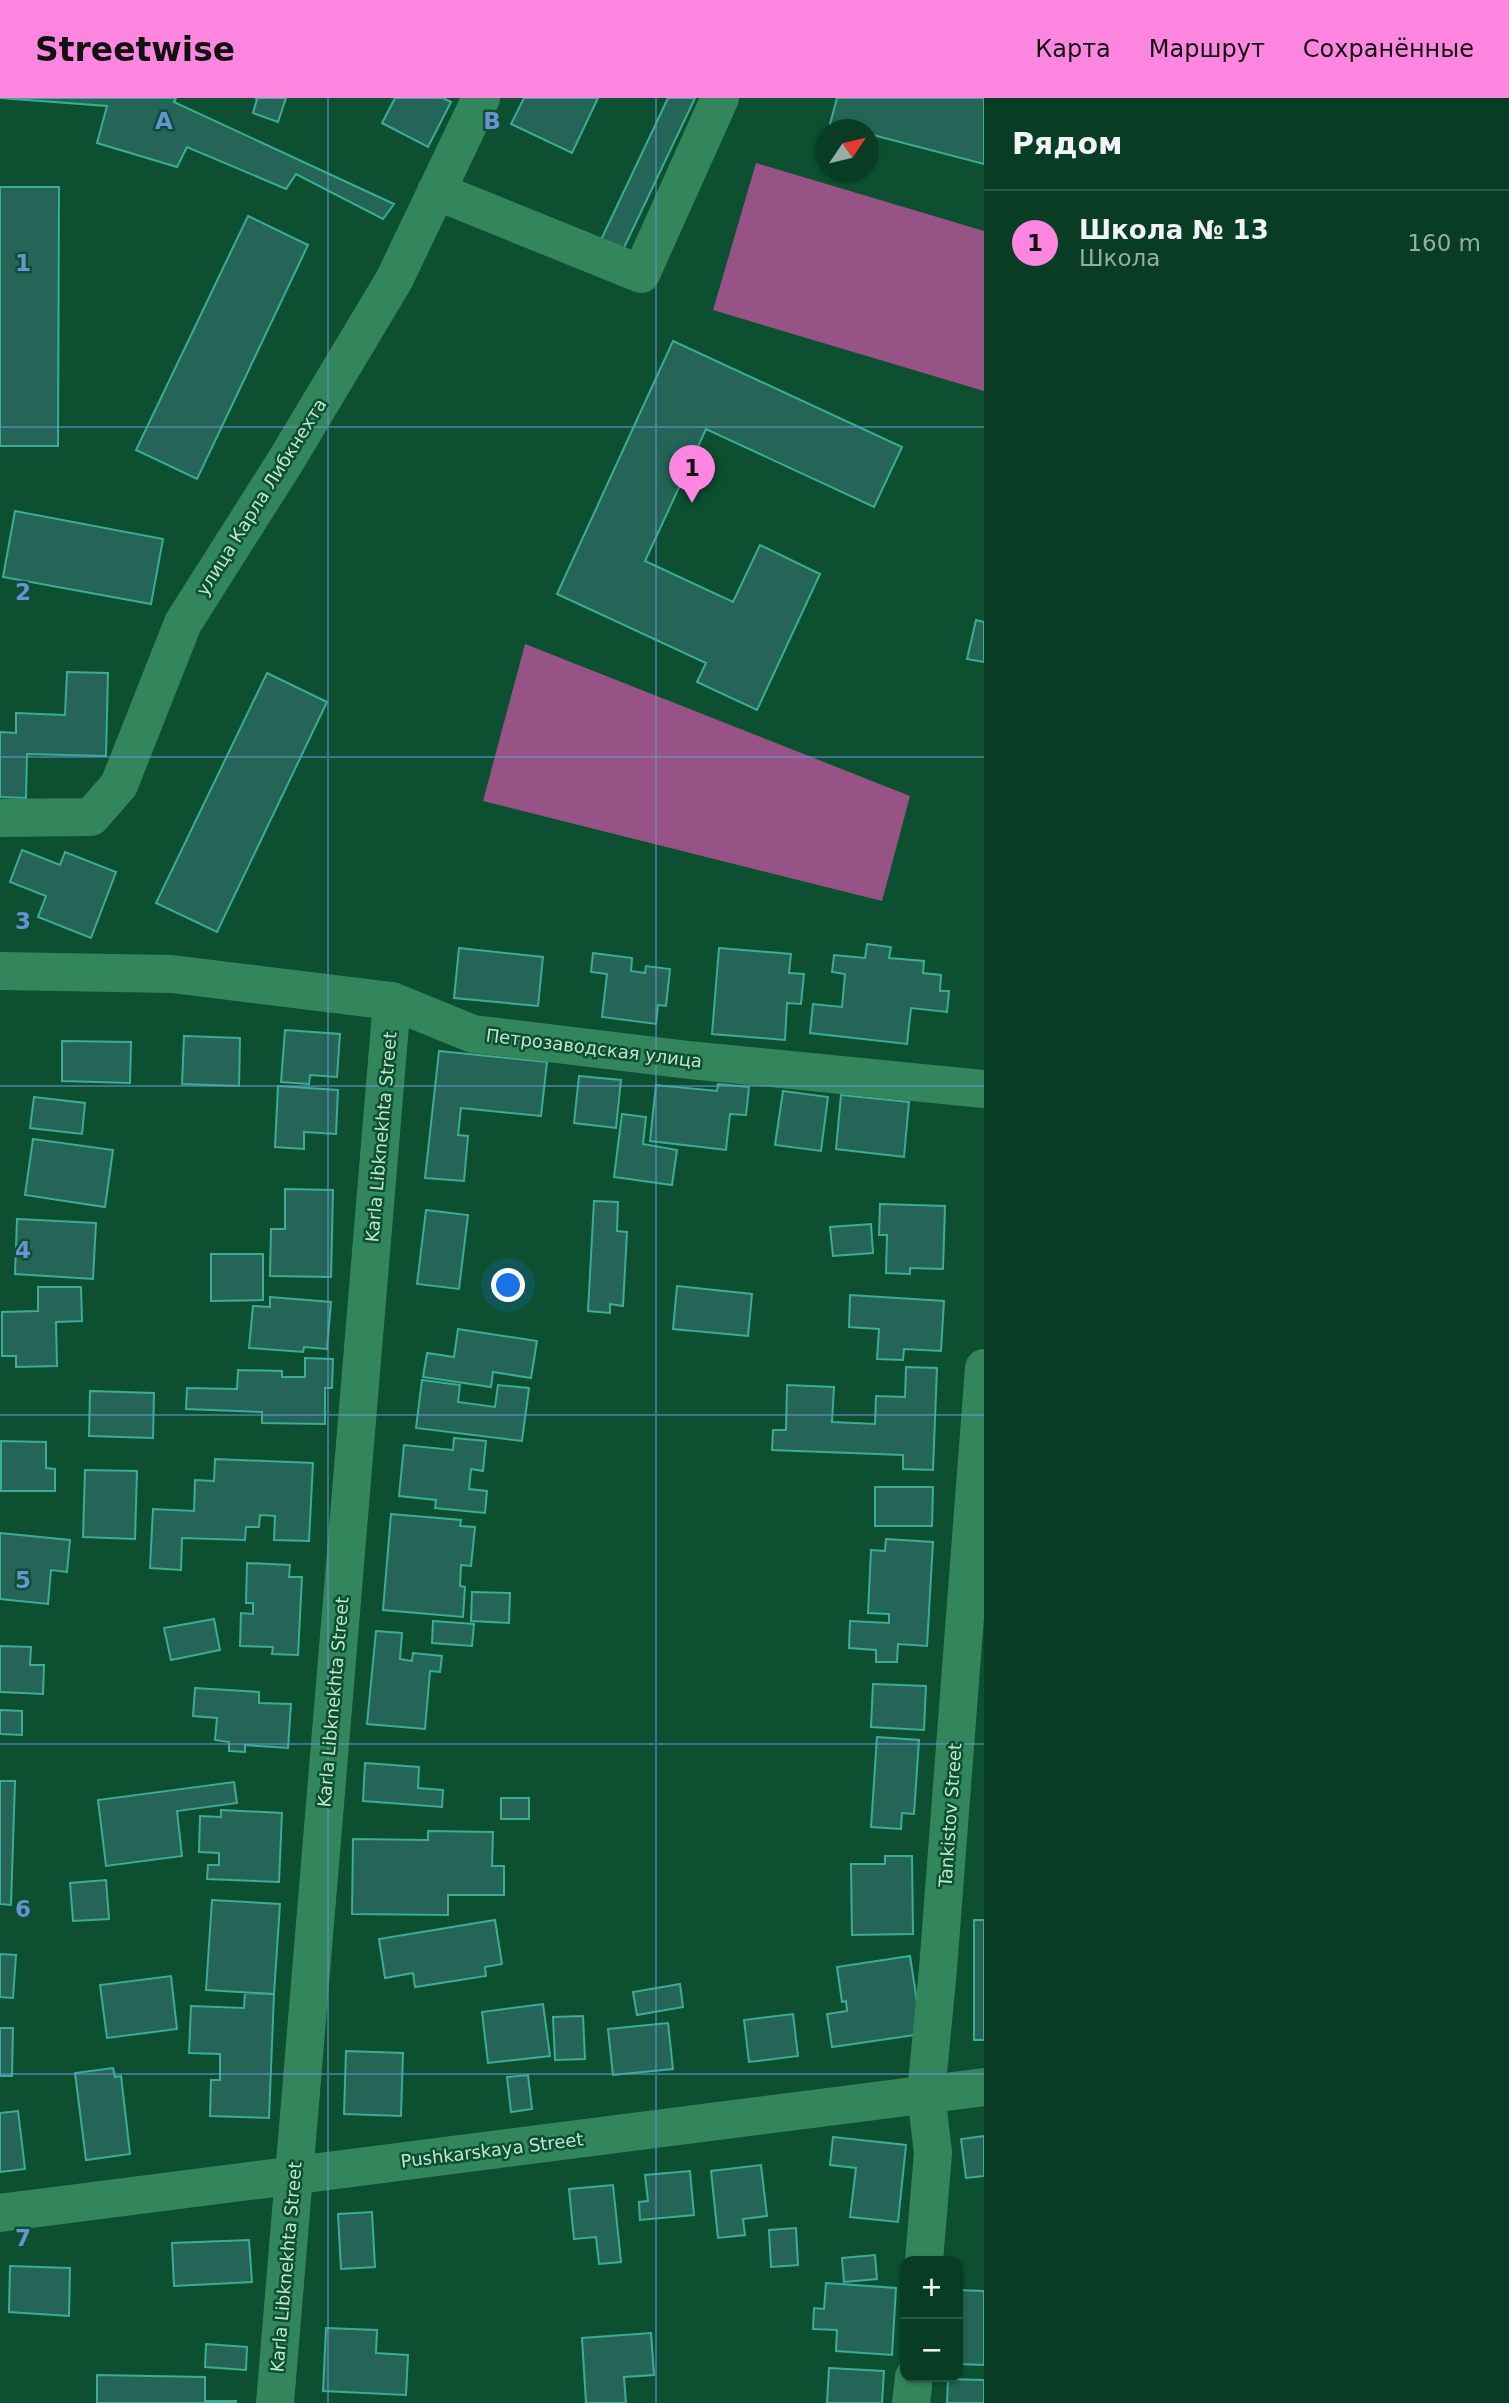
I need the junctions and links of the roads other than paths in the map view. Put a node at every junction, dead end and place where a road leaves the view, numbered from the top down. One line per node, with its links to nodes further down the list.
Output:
1 (481, 98): 3 (street, улица Карла Либкнехта)
2 (720, 98): 3 (street)
3 (436, 191): 4 (street, улица Карла Либкнехта)
4 (0, 818)
5 (0, 971): 6 (street, Петрозаводская улица)
6 (392, 1001): 7 (street, Петрозаводская улица); 11 (street, Karla Libknekhta Street)
7 (984, 1088)
8 (984, 1368): 10 (street, Tankistov Street)
9 (984, 2087): 10 (street, Pushkarskaya Street)
10 (926, 2094): 11 (street, Pushkarskaya Street); 13 (street, Tankistov Street)
11 (294, 2175): 12 (street, Pushkarskaya Street); 15 (street, Karla Libknekhta Street)
12 (0, 2213)
13 (924, 2256)
14 (913, 2382): 16 (street)
15 (275, 2403)
16 (911, 2403)

